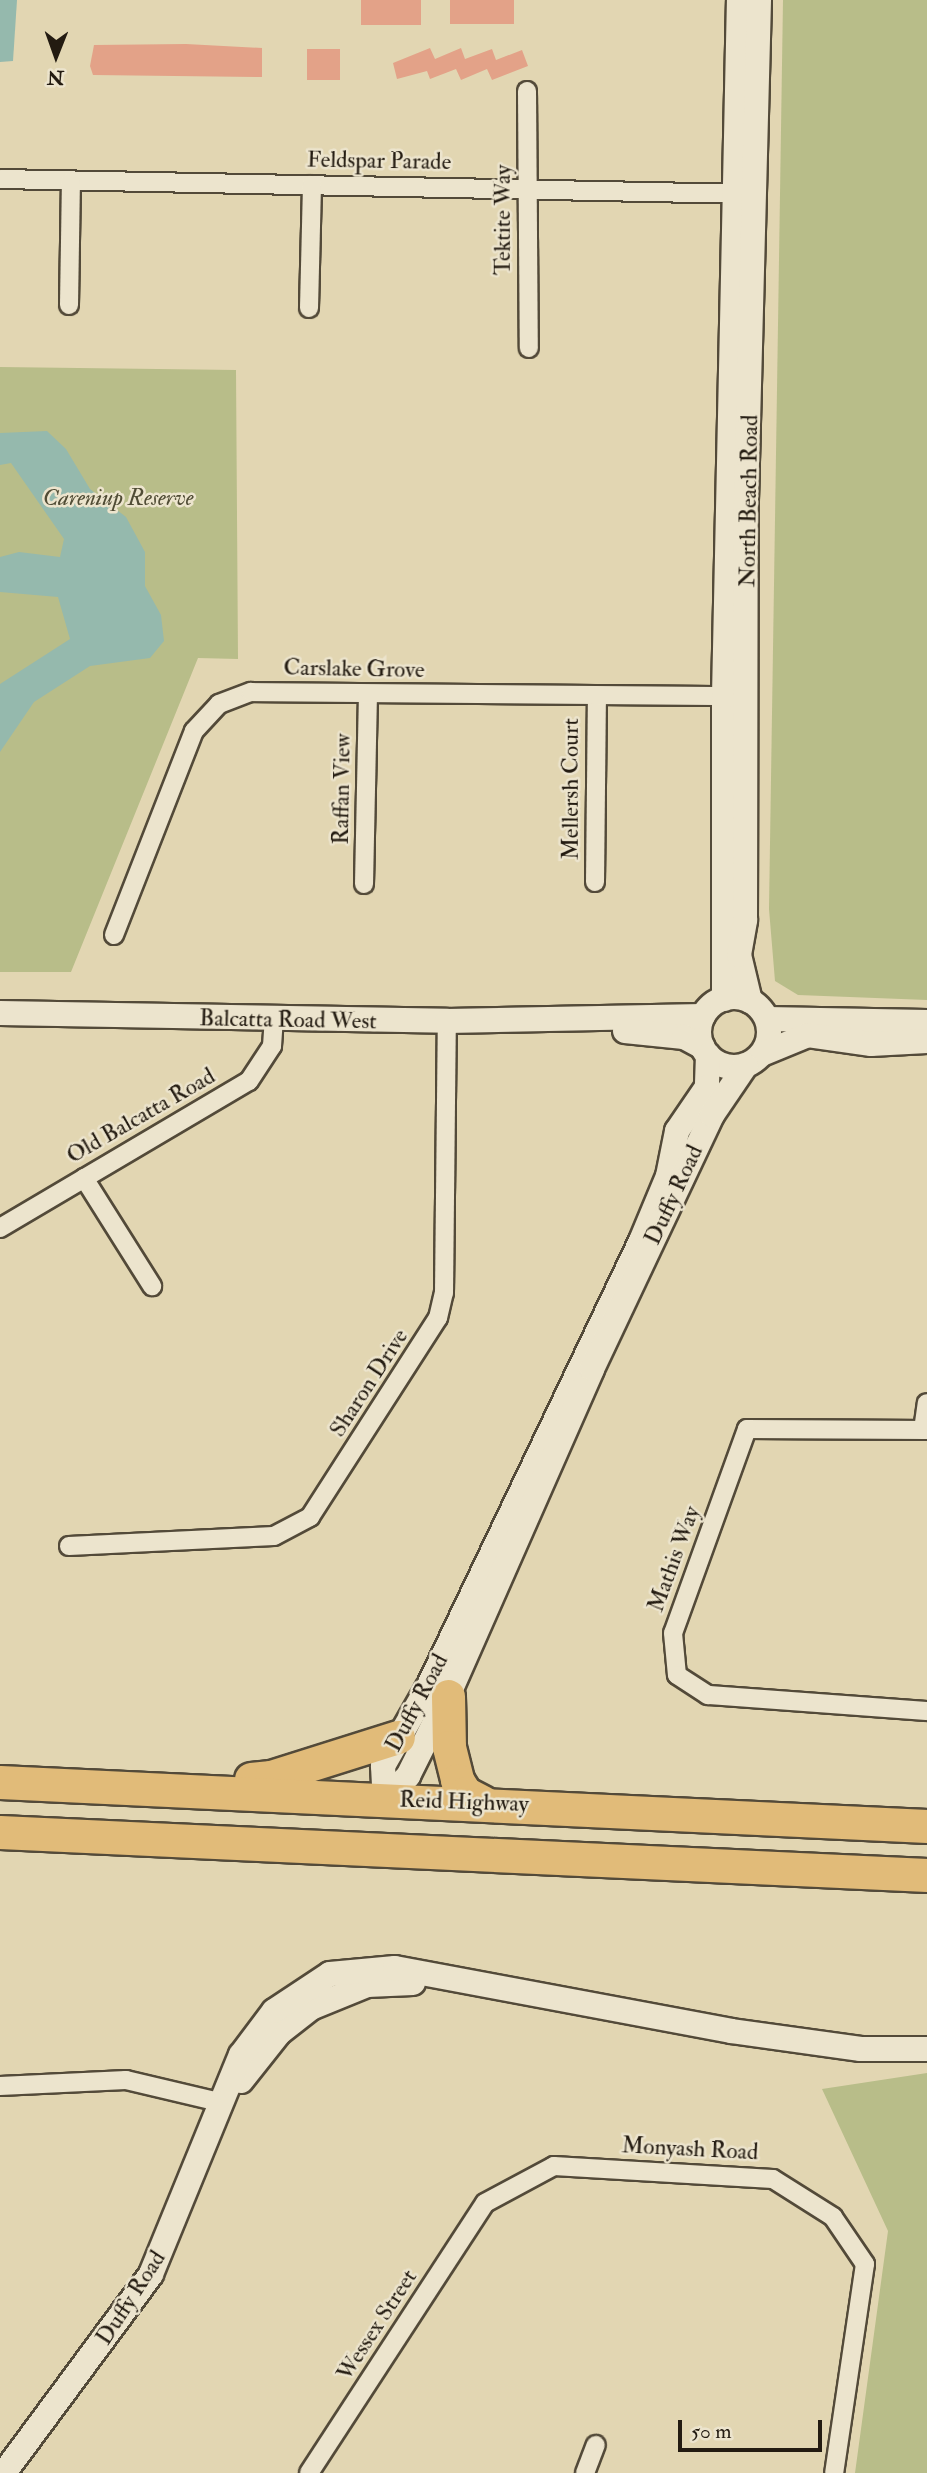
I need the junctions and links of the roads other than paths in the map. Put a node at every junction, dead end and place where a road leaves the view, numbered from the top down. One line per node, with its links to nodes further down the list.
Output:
1 (739, 0): 8 (main road, North Beach Road)
2 (759, 0): 8 (main road, North Beach Road)
3 (527, 91): 7 (street, Tektite Way)
4 (0, 179): 5 (street, Feldspar Parade)
5 (71, 181): 6 (street, Feldspar Parade); 9 (street)
6 (312, 185): 7 (street, Feldspar Parade); 10 (street)
7 (527, 188): 8 (street, Feldspar Parade); 11 (street, Tektite Way)
8 (747, 194): 13 (main road, North Beach Road)
9 (69, 305)
10 (309, 308)
11 (529, 348)
12 (368, 694): 14 (street, Carslake Grove); 16 (street, Raffan View); 17 (street, Carslake Grove)
13 (735, 696): 14 (street, Carslake Grove); 18 (main road, North Beach Road); 19 (main road, North Beach Road)
14 (597, 697): 15 (street, Mellersh Court)
15 (595, 882)
16 (364, 884)
17 (114, 935)
18 (724, 999): 19 (main road); 21 (main road)
19 (750, 1001): 23 (main road)
20 (0, 1013): 22 (main road, Balcatta Road West)
21 (703, 1016): 25 (main road, Balcatta Road West); 28 (main road)
22 (274, 1020): 24 (main road, Balcatta Road West); 30 (street, Old Balcatta Road)
23 (767, 1020): 26 (main road); 29 (main road)
24 (447, 1021): 25 (main road, Balcatta Road West); 35 (street, Sharon Drive)
25 (576, 1021): 28 (main road, Balcatta Road West)
26 (927, 1022)
27 (927, 1041): 29 (main road)
28 (706, 1051): 29 (main road); 38 (main road, Duffy Road)
29 (754, 1060): 36 (main road, Duffy Road)
30 (84, 1178): 31 (street, Old Balcatta Road); 32 (street)
31 (0, 1228)
32 (152, 1286)
33 (927, 1403): 34 (street)
34 (925, 1430): 37 (street, Mathis Way)
35 (69, 1546)
36 (448, 1696): 41 (main road, Duffy Road); 42 (highway)
37 (927, 1711)
38 (398, 1737): 40 (highway); 41 (main road, Duffy Road)
39 (0, 1782): 40 (highway, Reid Highway)
40 (130, 1786): 41 (highway, Reid Highway)
41 (385, 1799): 42 (highway, Reid Highway); 45 (highway); 46 (highway)
42 (483, 1802): 43 (highway, Reid Highway)
43 (927, 1826)
44 (0, 1832): 45 (highway)
45 (307, 1843): 46 (highway)
46 (434, 1851): 47 (highway)
47 (927, 1875)
48 (927, 2049): 50 (main road, Duffy Road)
49 (0, 2086): 50 (street)
50 (223, 2103): 53 (main road, Duffy Road)
51 (485, 2203): 54 (street, Wessex Street); 56 (street, Monyash Road)
52 (596, 2445): 55 (street)
53 (4, 2473)
54 (309, 2473)
55 (585, 2473)
56 (834, 2473)

